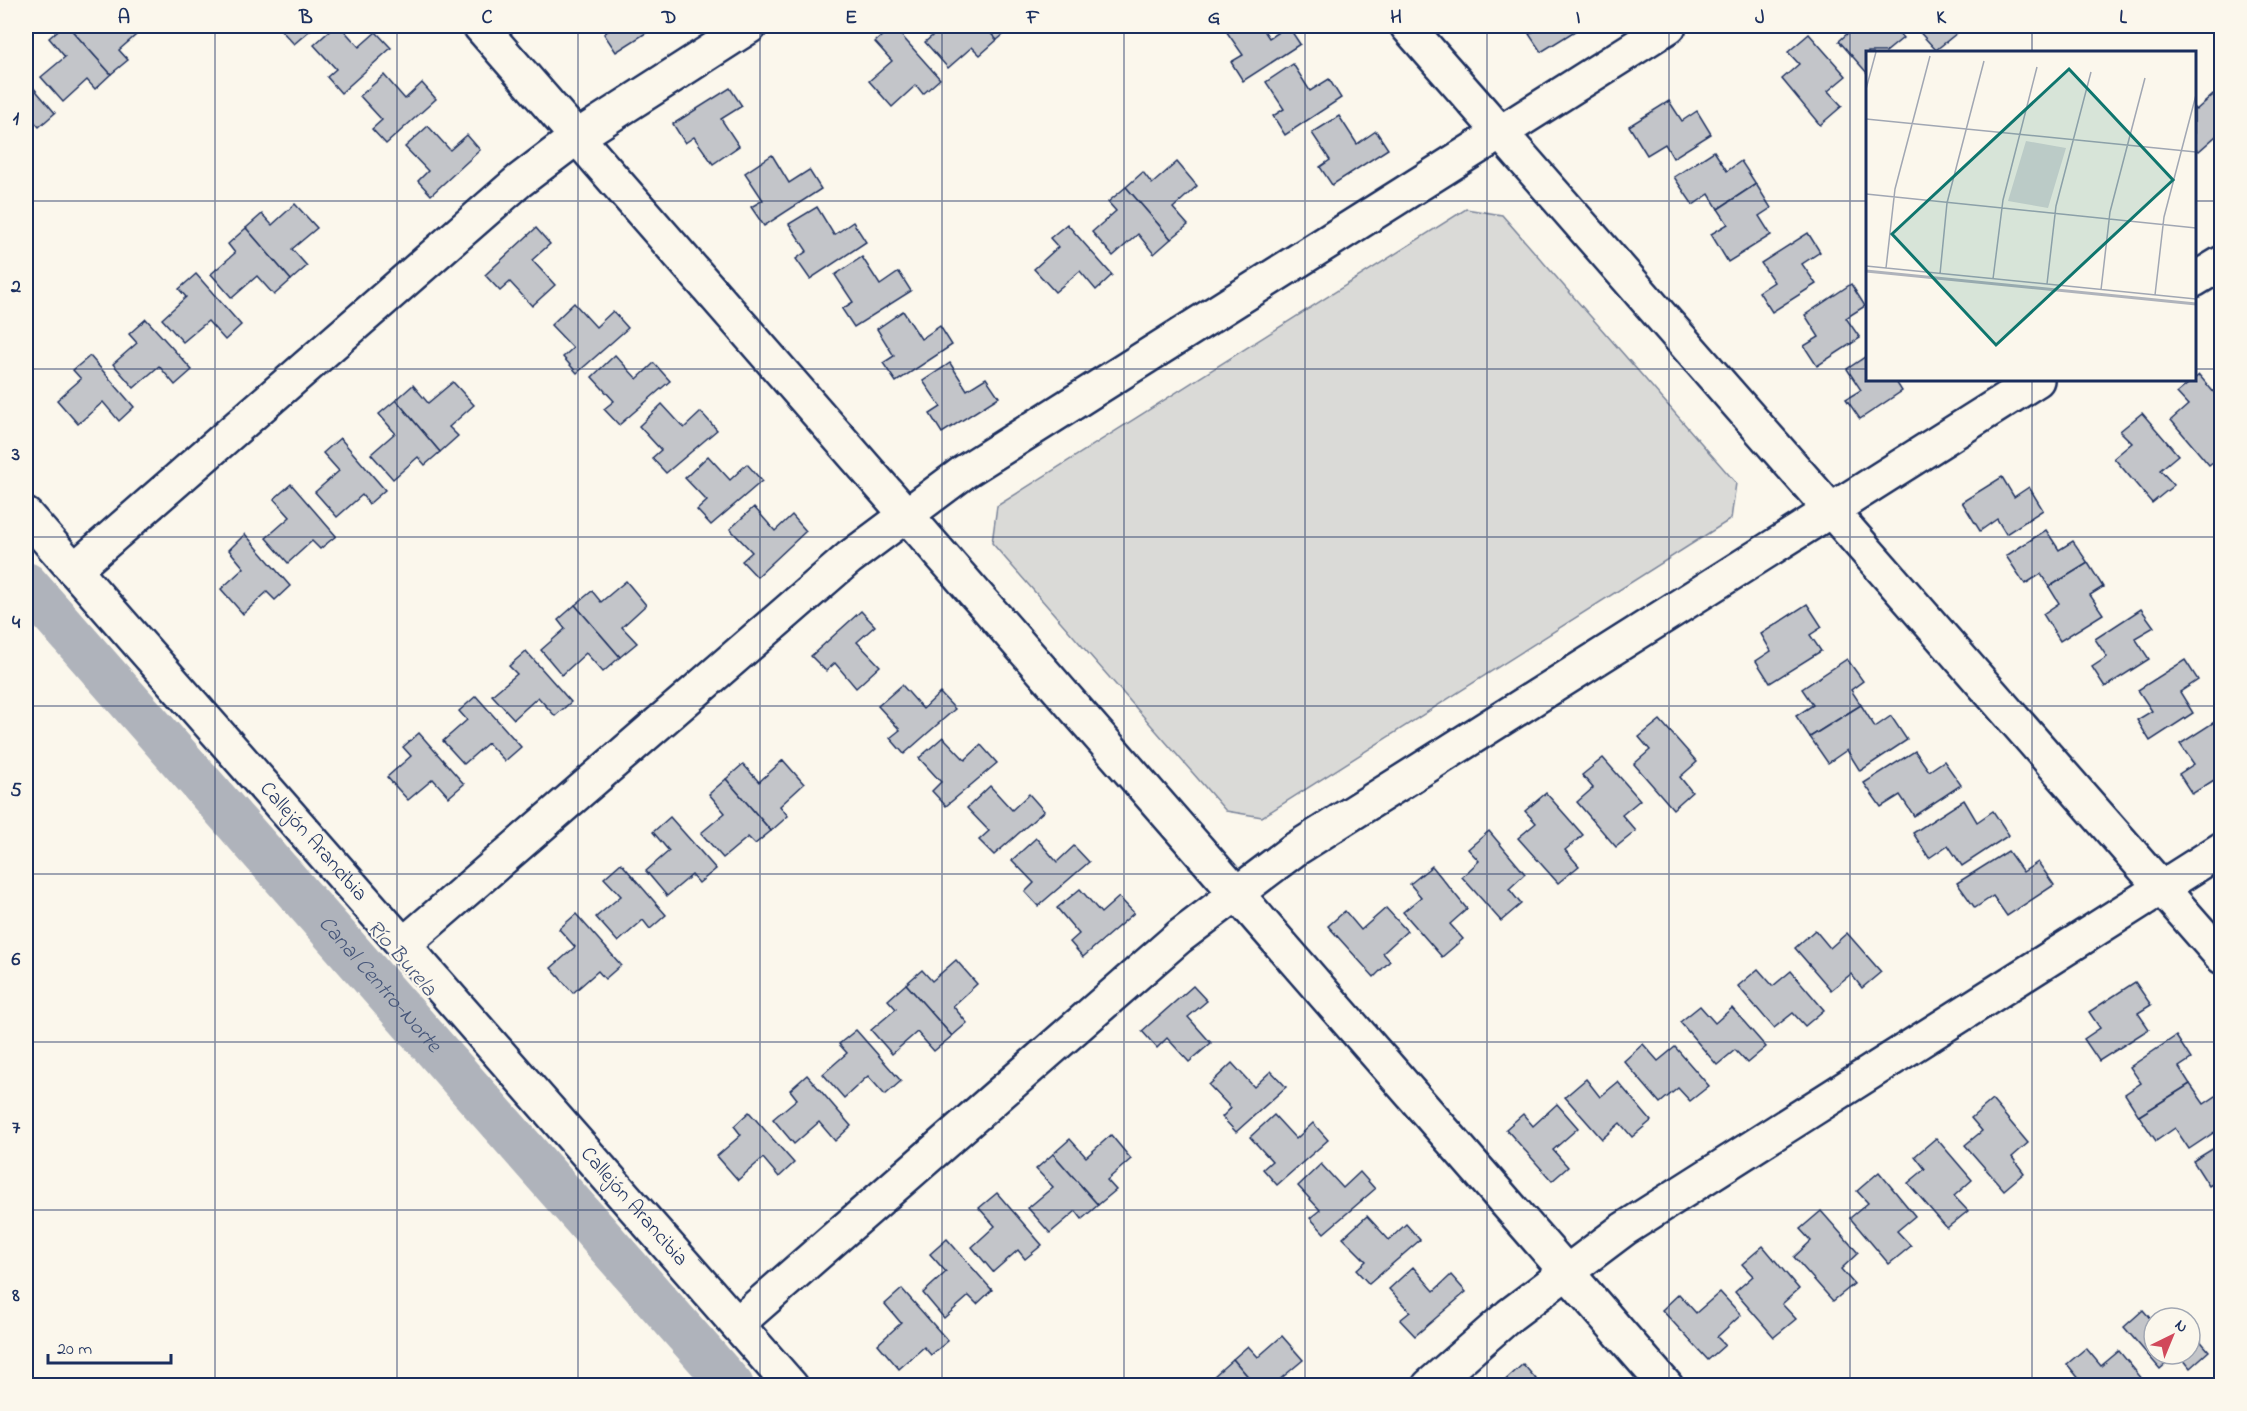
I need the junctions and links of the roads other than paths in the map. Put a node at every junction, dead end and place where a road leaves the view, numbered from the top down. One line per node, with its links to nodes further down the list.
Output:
1 (480, 26): 6 (street)
2 (750, 26): 6 (street)
3 (1407, 26): 5 (street)
4 (1669, 26): 5 (street)
5 (1500, 132): 10 (street); 12 (street)
6 (577, 137): 12 (street); 13 (street)
7 (2222, 263): 8 (street)
8 (2196, 279)
9 (2035, 381): 10 (street)
10 (1830, 511): 15 (street); 16 (street)
11 (26, 515): 13 (street, Callejón Arancibia)
12 (907, 515): 16 (street); 17 (street)
13 (74, 570): 17 (street, Callejón Arancibia)
14 (2222, 849): 15 (street)
15 (2161, 887): 18 (street); 19 (street)
16 (1237, 894): 19 (street); 20 (street)
17 (403, 945): 20 (street, Callejón Arancibia)
18 (2222, 957)
19 (1567, 1272): 22 (street); 23 (street)
20 (737, 1324): 21 (street, Callejón Arancibia)
21 (791, 1386)
22 (1429, 1386)
23 (1666, 1386)

